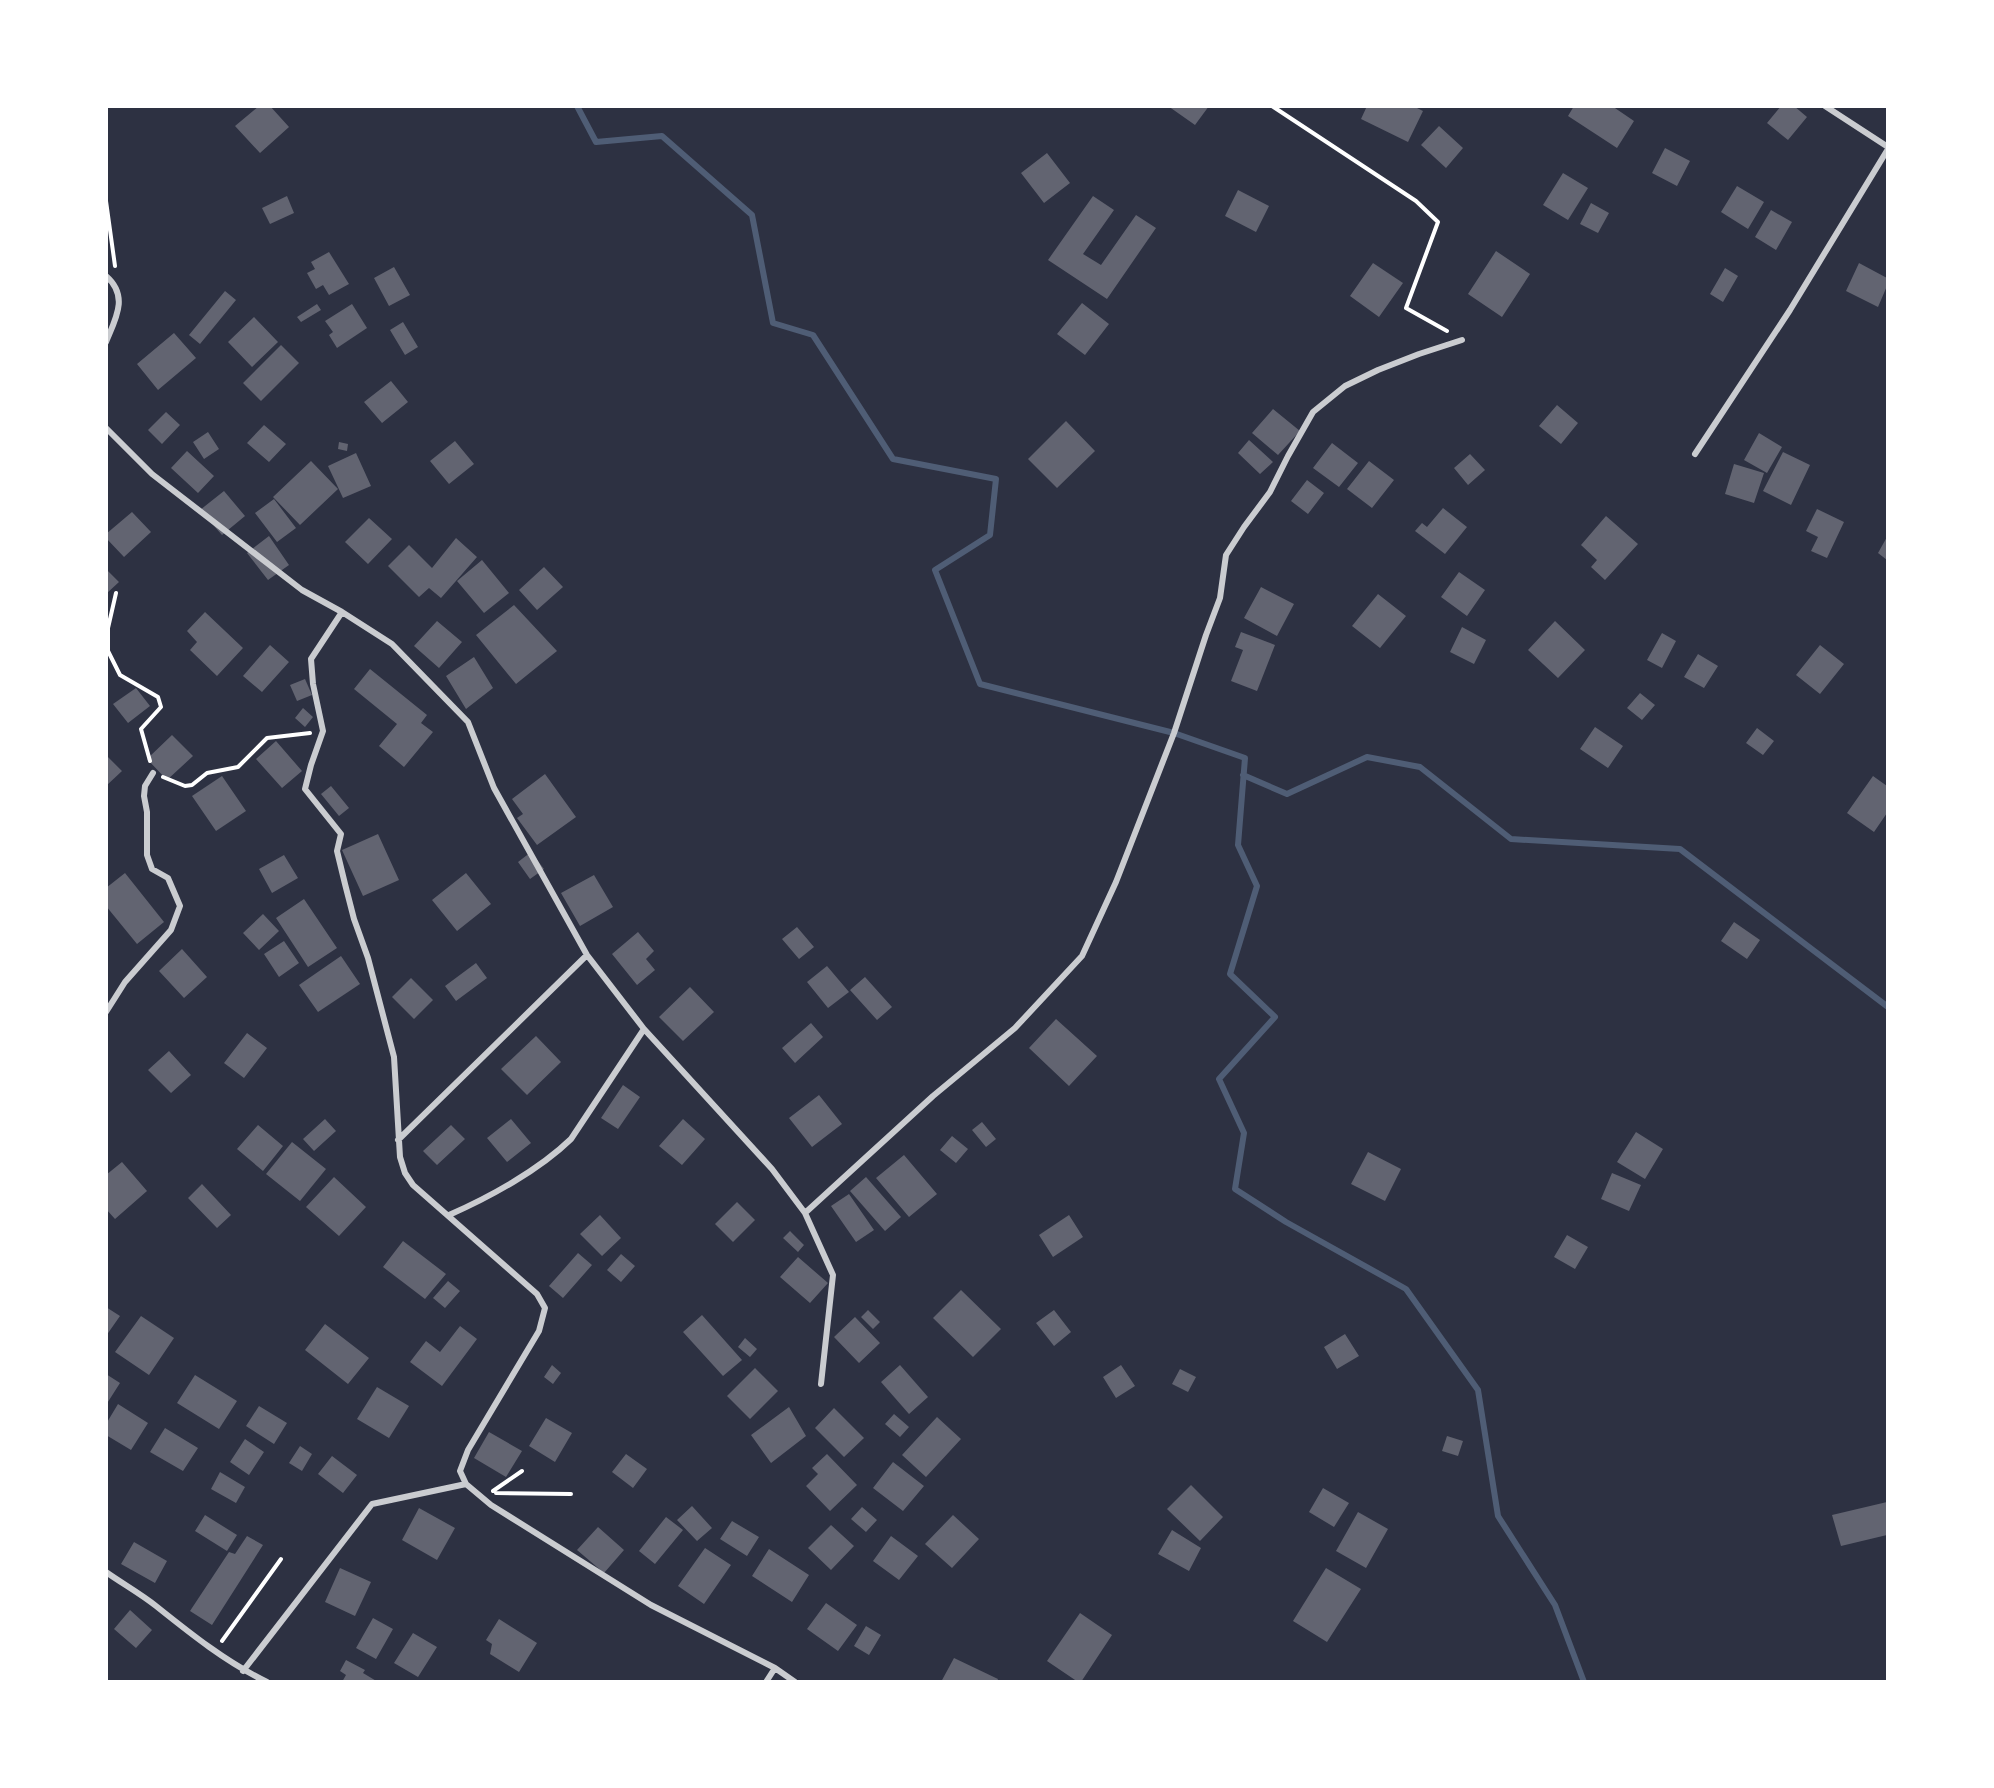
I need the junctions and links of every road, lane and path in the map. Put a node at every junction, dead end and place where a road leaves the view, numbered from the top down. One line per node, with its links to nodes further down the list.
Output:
1 (1272, 106): 7 (path)
2 (1825, 106): 3 (street)
3 (1887, 148): 10 (street)
4 (106, 201): 6 (path)
5 (106, 276): 6 (street)
6 (119, 292): 8 (street)
7 (1462, 340): 20 (street)
8 (106, 342)
9 (106, 428): 12 (street)
10 (1695, 454)
11 (116, 593): 13 (path)
12 (342, 612): 14 (street); 16 (street)
13 (107, 650): 15 (path)
14 (323, 731): 15 (path); 19 (street)
15 (153, 773): 17 (street)
16 (587, 955): 18 (street); 19 (street)
17 (106, 1012)
18 (645, 1029): 20 (street); 21 (street)
19 (398, 1140): 21 (street)
20 (805, 1213): 22 (street)
21 (449, 1215): 24 (street)
22 (821, 1384)
23 (522, 1471): 25 (path)
24 (466, 1485): 29 (street); 30 (street)
25 (571, 1494)
26 (281, 1559): 28 (path)
27 (106, 1572): 28 (street)
28 (215, 1651): 30 (street)
29 (775, 1668): 32 (street); 33 (street)
30 (243, 1671): 31 (street)
31 (267, 1682)
32 (766, 1682)
33 (795, 1682)

